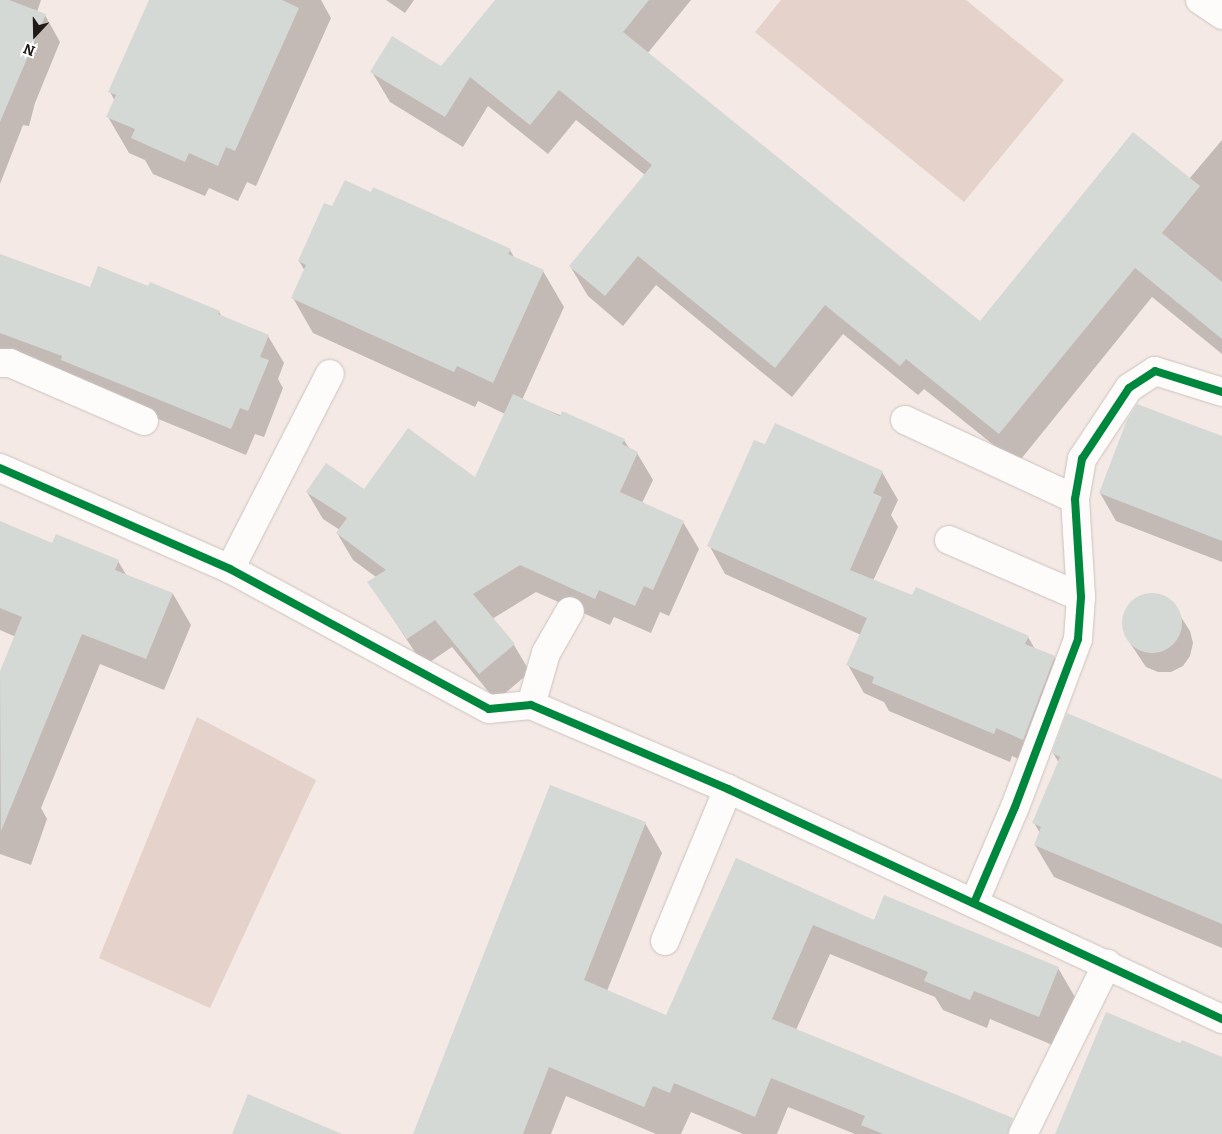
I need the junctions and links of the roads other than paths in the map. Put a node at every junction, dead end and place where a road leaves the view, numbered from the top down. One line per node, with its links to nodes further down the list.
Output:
1 (1200, 0): 2 (street)
2 (1222, 15)
3 (0, 363): 7 (street)
4 (330, 374): 11 (street)
5 (1222, 392): 9 (street)
6 (905, 420): 9 (street)
7 (144, 421)
8 (0, 468): 11 (street)
9 (1075, 499): 12 (street)
10 (949, 540): 12 (street)
11 (230, 569): 14 (street)
12 (1081, 597): 16 (street)
13 (570, 611): 14 (street)
14 (531, 705): 15 (street)
15 (728, 790): 16 (street); 17 (street)
16 (974, 903): 18 (street)
17 (665, 941)
18 (1107, 964): 19 (street); 20 (street)
19 (1222, 1019)
20 (1023, 1134)

